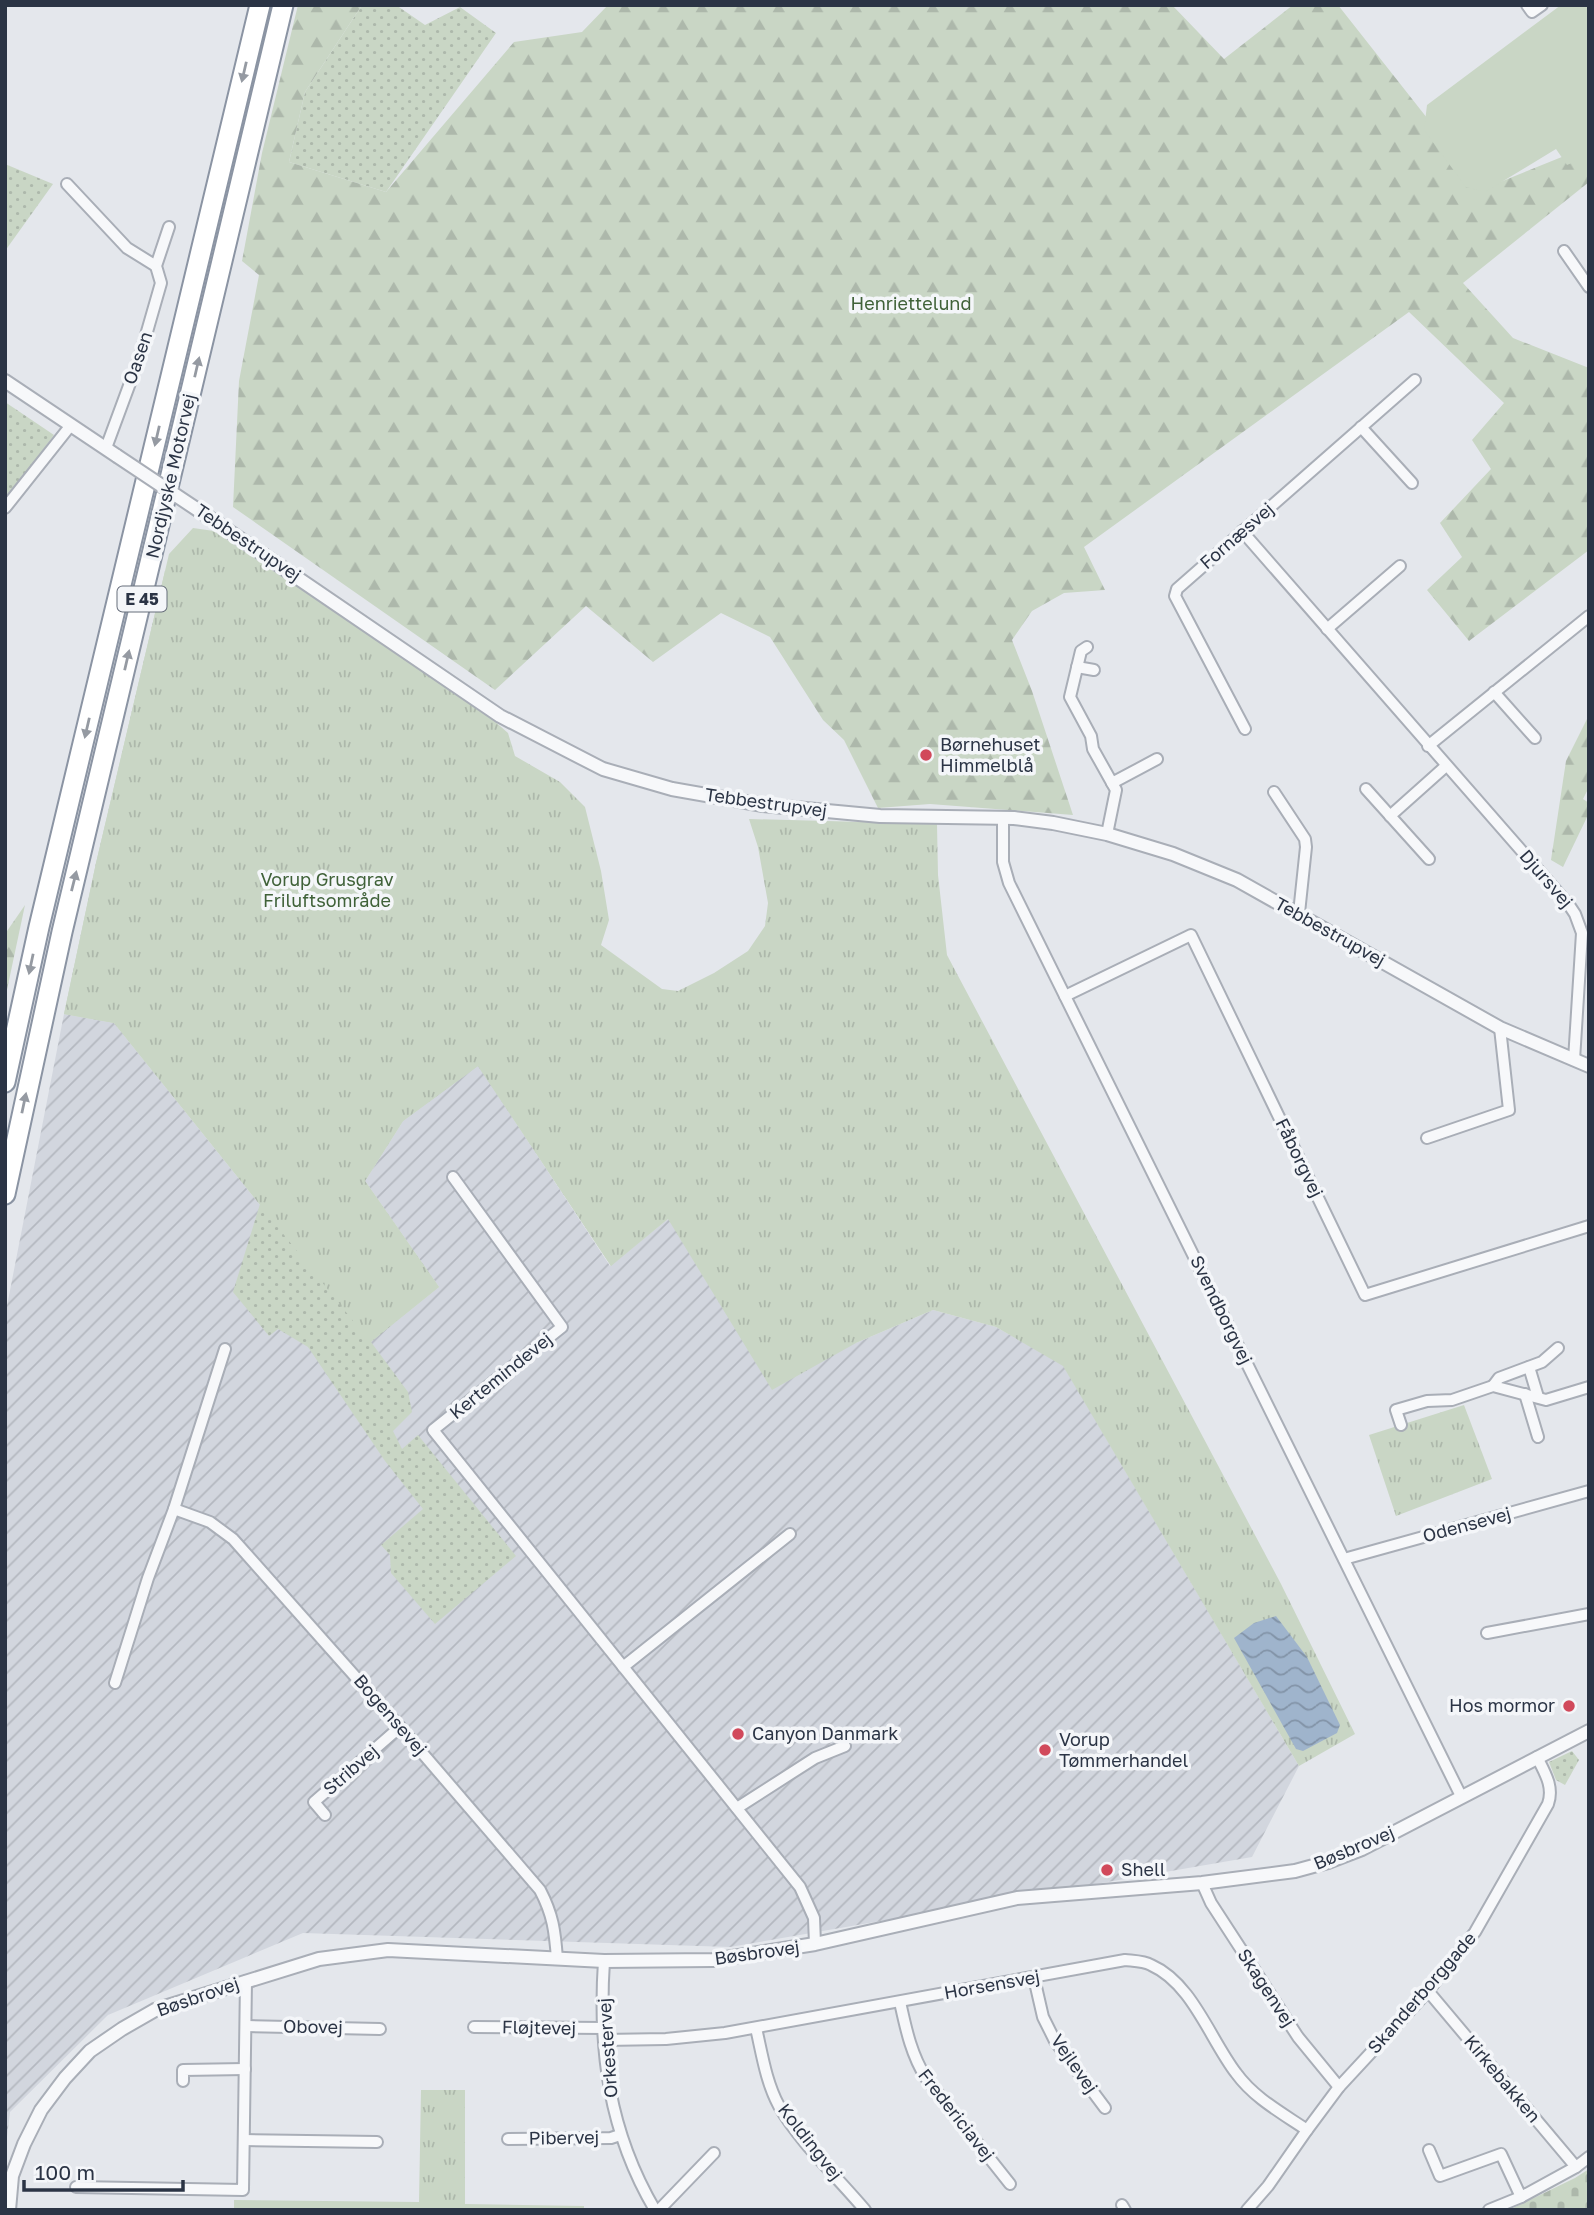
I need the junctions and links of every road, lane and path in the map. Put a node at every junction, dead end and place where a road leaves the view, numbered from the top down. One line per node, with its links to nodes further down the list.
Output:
1 (260, 5): 43 (highway, Nordjyske Motorvej / E 45, one-way to 43)
2 (283, 5): 46 (highway, Nordjyske Motorvej / E 45, one-way to 2)
3 (1527, 5): 4 (street)
4 (1542, 5)
5 (67, 184): 8 (street)
6 (169, 227): 8 (street, Oasen)
7 (1564, 251): 9 (street)
8 (156, 266): 14 (street, Oasen)
9 (1589, 287)
10 (1415, 380): 13 (street, Fornæsvej)
11 (5, 381): 12 (street, Tebbestrupvej)
12 (71, 425): 14 (street, Tebbestrupvej); 16 (street)
13 (1361, 427): 15 (street); 17 (street, Fornæsvej)
14 (106, 448): 34 (street, Tebbestrupvej, bridge)
15 (1412, 483)
16 (5, 508)
17 (1242, 531): 20 (street, Djursvej); 25 (street, Fornæsvej)
18 (1400, 566): 20 (street)
19 (1589, 616): 24 (street)
20 (1327, 629): 27 (street, Djursvej)
21 (1087, 647): 22 (street)
22 (1077, 667): 23 (street); 30 (street)
23 (1094, 670)
24 (1494, 692): 26 (street); 27 (street)
25 (1245, 729)
26 (1535, 738)
27 (1428, 746): 29 (street, Djursvej)
28 (1157, 759): 30 (street)
29 (1446, 766): 33 (street); 38 (street, Djursvej)
30 (1112, 783): 35 (street)
31 (1366, 789): 33 (street)
32 (1274, 792): 37 (street)
33 (1390, 816): 36 (street)
34 (1003, 818): 35 (street, Tebbestrupvej); 39 (street, Svendborgvej)
35 (1107, 834): 37 (street, Tebbestrupvej)
36 (1429, 859)
37 (1299, 914): 40 (street, Tebbestrupvej)
38 (1586, 933): 41 (street, Djursvej)
39 (1065, 996): 47 (street, Fåborgvej); 60 (street, Svendborgvej)
40 (1500, 1028): 41 (street, Tebbestrupvej); 44 (street)
41 (1574, 1060): 42 (street, Tebbestrupvej)
42 (1589, 1066)
43 (5, 1082)
44 (1427, 1138)
45 (453, 1177): 63 (street, Kertemindevej)
46 (5, 1194)
47 (1589, 1226)
48 (1558, 1348): 50 (street)
49 (225, 1349): 58 (street)
50 (1529, 1367): 51 (street); 54 (street)
51 (1493, 1386): 53 (street); 55 (street)
52 (1589, 1387): 54 (street)
53 (1525, 1394): 54 (street); 56 (street)
54 (1538, 1397)
55 (1401, 1426)
56 (1538, 1437)
57 (1589, 1491): 60 (street, Odensevej)
58 (174, 1509): 64 (street); 65 (street, Bogensevej)
59 (790, 1534): 63 (street)
60 (1344, 1559): 69 (street, Svendborgvej)
61 (1589, 1614): 62 (street)
62 (1487, 1633)
63 (623, 1667): 70 (street, Kertemindevej)
64 (116, 1683)
65 (400, 1727): 71 (street, Stribvej); 74 (street, Bogensevej)
66 (1589, 1731): 68 (street, Bøsbrovej)
67 (845, 1746): 70 (street)
68 (1537, 1757): 69 (street, Bøsbrovej); 78 (street, Skanderborggade)
69 (1461, 1796): 72 (street, Bøsbrovej)
70 (737, 1808): 73 (street, Kertemindevej)
71 (325, 1815)
72 (1202, 1883): 73 (street, Bøsbrovej); 88 (street, Skagenvej)
73 (815, 1944): 75 (street, Bøsbrovej)
74 (557, 1959): 75 (street, Bøsbrovej); 77 (street, Bøsbrovej)
75 (604, 1961): 82 (street, Orkestervej)
76 (1034, 1978): 79 (street, Horsensvej); 89 (street, Vejlevej); 90 (street, Horsensvej)
77 (246, 1981): 80 (street); 102 (street, Bøsbrovej)
78 (1428, 1991): 88 (street, Skanderborggade); 98 (street, Kirkebakken)
79 (900, 2002): 83 (street, Horsensvej); 99 (street, Fredericiavej)
80 (246, 2026): 84 (street, Obovej); 86 (street)
81 (474, 2027): 82 (street, Fløjtevej)
82 (604, 2028): 85 (street, Orkestervej)
83 (756, 2028): 85 (street, Horsensvej); 104 (street, Koldingvej)
84 (380, 2029)
85 (604, 2040): 91 (street, Orkestervej)
86 (245, 2069): 87 (street); 93 (street)
87 (183, 2081)
88 (1339, 2087): 90 (street, Skanderborggade)
89 (1105, 2108)
90 (1307, 2130): 105 (street, Skanderborggade)
91 (620, 2135): 92 (street, Pibervej); 103 (street, Orkestervej)
92 (508, 2139)
93 (244, 2140): 94 (street); 100 (street)
94 (377, 2142)
95 (1429, 2150): 101 (street)
96 (714, 2153): 103 (street)
97 (1589, 2157): 98 (street)
98 (1576, 2167): 101 (street)
99 (1010, 2184)
100 (76, 2187)
101 (1521, 2197): 106 (street)
102 (9, 2210)
103 (657, 2210)
104 (865, 2210)
105 (1247, 2210)
106 (1489, 2210)

